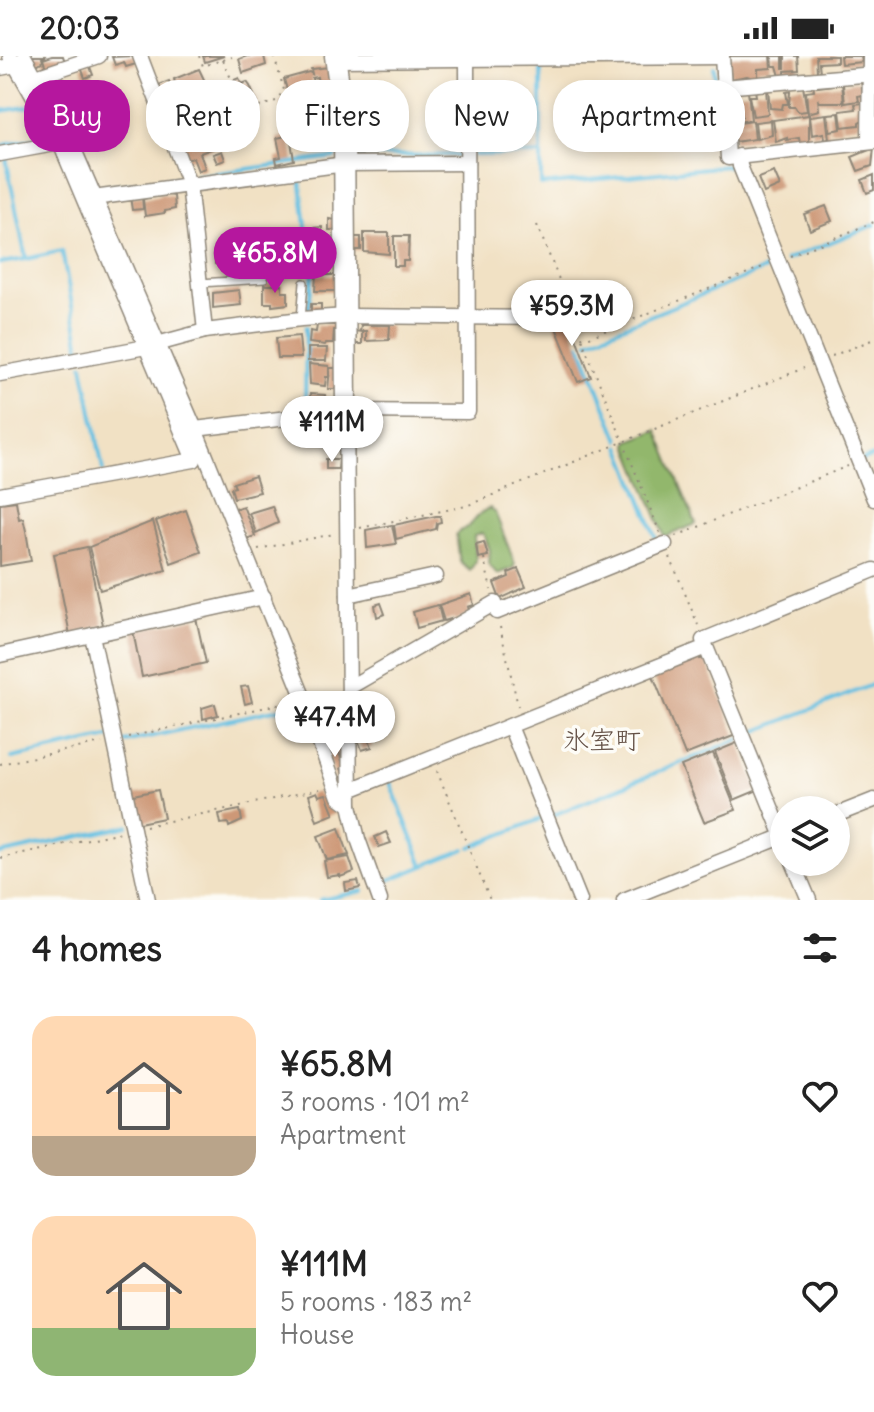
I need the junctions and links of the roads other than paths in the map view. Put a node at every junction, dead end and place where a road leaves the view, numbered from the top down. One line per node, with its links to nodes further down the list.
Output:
1 (99, 56): 8 (street)
2 (140, 56): 10 (street)
3 (722, 56): 5 (street); 11 (street)
4 (870, 56): 9 (street)
5 (467, 57): 6 (street); 20 (street)
6 (336, 58): 21 (street)
7 (0, 68): 8 (street)
8 (25, 68): 23 (street)
9 (872, 74): 12 (street); 13 (street)
10 (149, 80)
11 (723, 80)
12 (745, 85)
13 (872, 142): 19 (street)
14 (24, 150): 18 (street)
15 (65, 152): 23 (street)
16 (176, 152): 22 (street)
17 (728, 152): 19 (street)
18 (0, 154)
19 (739, 156): 37 (street)
20 (467, 163): 21 (street); 28 (street)
21 (345, 164): 22 (street); 27 (street)
22 (189, 184): 23 (street); 25 (street)
23 (89, 198): 32 (street)
24 (264, 279): 25 (lane)
25 (200, 283): 31 (street)
26 (304, 283): 30 (lane)
27 (347, 316): 28 (street); 30 (street); 34 (street)
28 (467, 317): 29 (street); 34 (street)
29 (547, 318)
30 (301, 319): 31 (street)
31 (205, 331): 32 (street)
32 (152, 345): 33 (street); 35 (street)
33 (0, 374)
34 (346, 411): 35 (street); 41 (street)
35 (189, 431): 36 (street); 42 (street)
36 (0, 495)
37 (874, 499)
38 (664, 542): 46 (street)
39 (874, 570): 44 (street)
40 (436, 576): 41 (street)
41 (348, 595): 46 (street)
42 (261, 598): 43 (street); 48 (street)
43 (92, 635): 45 (street); 54 (street)
44 (703, 640)
45 (0, 655)
46 (350, 689): 48 (street)
47 (516, 723): 48 (street); 50 (street); 56 (street)
48 (345, 794): 55 (street)
49 (874, 800): 51 (street)
50 (770, 803)
51 (850, 809)
52 (770, 843): 57 (street)
53 (799, 876): 58 (street)
54 (148, 900)
55 (380, 900)
56 (580, 900)
57 (624, 900)
58 (809, 900)

